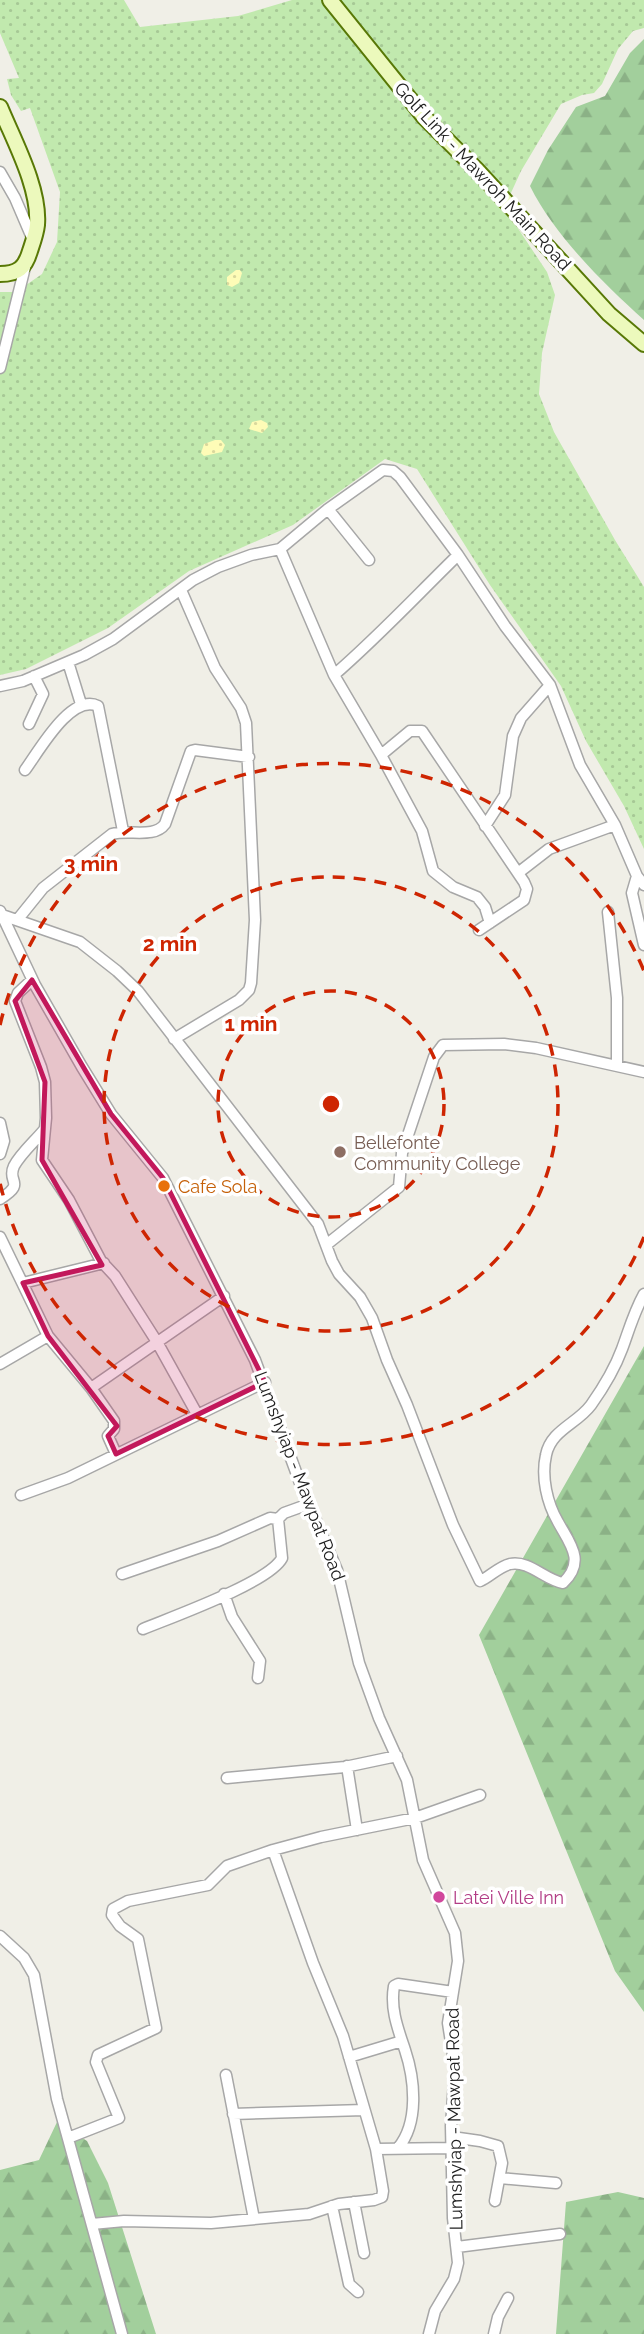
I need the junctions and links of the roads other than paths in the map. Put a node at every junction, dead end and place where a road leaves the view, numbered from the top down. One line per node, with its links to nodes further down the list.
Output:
1 (330, 0): 7 (street, Golf Link - Mawroh Main Road)
2 (0, 107): 4 (street)
3 (0, 172): 4 (street)
4 (33, 240): 5 (street)
5 (27, 261): 6 (street); 8 (street)
6 (0, 274)
7 (644, 344)
8 (0, 368)
9 (328, 509): 10 (street); 11 (street); 12 (street)
10 (279, 549): 13 (street); 15 (street)
11 (458, 555): 15 (street); 18 (street)
12 (369, 560)
13 (181, 590): 14 (street); 22 (street)
14 (68, 662): 16 (street); 19 (street)
15 (334, 675): 21 (street)
16 (34, 676): 17 (street); 20 (street)
17 (0, 685)
18 (550, 685): 24 (street); 25 (street)
19 (80, 704): 23 (street); 26 (street)
20 (29, 724)
21 (382, 755): 25 (street); 32 (street)
22 (249, 757): 26 (street); 36 (street)
23 (25, 770)
24 (615, 825): 27 (street); 28 (street)
25 (485, 826): 27 (street)
26 (123, 831): 31 (street)
27 (518, 873): 32 (street)
28 (641, 880): 34 (street)
29 (608, 912): 37 (street)
30 (1, 913): 31 (street); 35 (street, Lumshyiap - Mawpat Road)
31 (19, 919): 36 (street)
32 (490, 923): 33 (street)
33 (479, 930)
34 (644, 945)
35 (32, 980): 40 (street); 48 (street, Lumshyiap - Mawpat Road)
36 (174, 1039): 44 (street)
37 (617, 1066): 38 (street); 44 (street)
38 (644, 1072)
39 (0, 1123): 41 (street)
40 (44, 1130): 42 (street); 45 (street)
41 (0, 1154)
42 (0, 1199)
43 (0, 1237): 46 (street)
44 (326, 1245): 47 (street)
45 (104, 1263): 46 (street); 50 (street)
46 (23, 1283): 49 (street)
47 (644, 1294)
48 (224, 1296): 50 (street); 52 (street, Lumshyiap - Mawpat Road)
49 (48, 1336): 51 (street); 53 (street)
50 (157, 1342): 53 (street); 54 (street)
51 (0, 1364)
52 (265, 1382): 54 (street); 57 (street, Lumshyiap - Mawpat Road)
53 (91, 1388): 55 (street)
54 (197, 1415): 55 (street)
55 (116, 1454): 56 (street)
56 (21, 1495)
57 (309, 1504): 58 (street); 63 (street, Lumshyiap - Mawpat Road)
58 (278, 1519): 59 (street); 60 (street)
59 (122, 1574)
60 (224, 1594): 61 (street); 62 (street)
61 (144, 1629)
62 (258, 1678)
63 (397, 1756): 64 (street); 67 (street, Lumshyiap - Mawpat Road)
64 (347, 1766): 65 (street); 68 (street)
65 (227, 1778)
66 (480, 1795): 67 (street)
67 (415, 1818): 68 (street); 71 (street, Lumshyiap - Mawpat Road)
68 (357, 1830): 69 (street)
69 (272, 1850): 73 (street); 77 (street)
70 (0, 1936): 77 (street)
71 (453, 1992): 72 (street); 78 (street, Lumshyiap - Mawpat Road)
72 (402, 2041): 73 (street); 79 (street)
73 (349, 2057): 75 (street)
74 (226, 2076): 76 (street)
75 (364, 2110): 76 (street); 80 (street)
76 (233, 2114): 86 (street)
77 (68, 2138): 87 (street)
78 (452, 2143): 79 (street); 81 (street); 89 (street, Lumshyiap - Mawpat Road)
79 (398, 2148): 80 (street)
80 (376, 2149): 84 (street)
81 (500, 2178): 82 (street); 83 (street)
82 (556, 2183)
83 (495, 2201)
84 (354, 2202): 85 (street); 90 (street)
85 (332, 2206): 86 (street); 91 (street)
86 (254, 2219): 87 (street)
87 (92, 2224): 93 (street)
88 (561, 2234): 89 (street)
89 (457, 2247): 94 (street, Lumshyiap - Mawpat Road)
90 (365, 2253)
91 (358, 2292)
92 (508, 2298): 95 (street)
93 (122, 2334)
94 (429, 2334)
95 (494, 2334)

